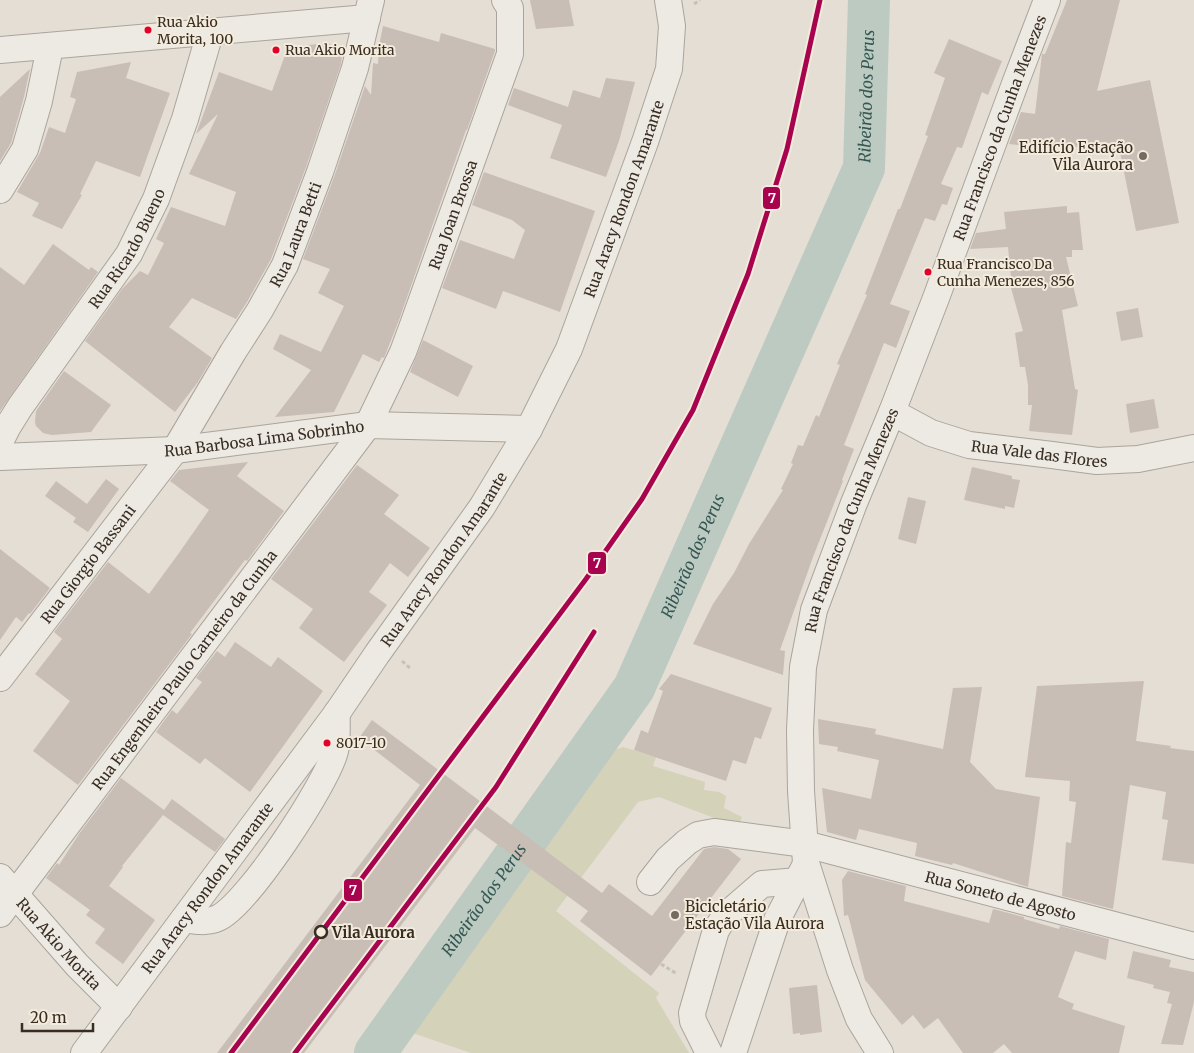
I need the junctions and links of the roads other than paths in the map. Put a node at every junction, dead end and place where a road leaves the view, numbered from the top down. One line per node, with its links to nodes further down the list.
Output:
1 (505, 0): 10 (street, Rua Joan Brossa)
2 (668, 0): 11 (street, Rua Aracy Rondon Amarante)
3 (1047, 0): 9 (street, Rua Francisco da Cunha Menezes)
4 (369, 9): 5 (street); 14 (street, Rua Laura Betti)
5 (210, 32): 6 (street); 12 (street, Rua Ricardo Bueno)
6 (50, 47): 7 (street); 8 (street)
7 (0, 50)
8 (0, 190)
9 (892, 412): 13 (street, Rua Vale das Flores); 18 (street, Rua Francisco da Cunha Menezes)
10 (368, 425): 11 (street, Rua Barbosa Lima Sobrinho); 14 (street, Rua Barbosa Lima Sobrinho); 20 (street, Rua Engenheiro Paulo Carneiro da Cunha)
11 (529, 429): 17 (street, Rua Aracy Rondon Amarante)
12 (0, 442)
13 (1194, 448)
14 (175, 450): 15 (street, Rua Barbosa Lima Sobrinho); 16 (street, Rua Giorgio Bassani)
15 (0, 457)
16 (0, 678)
17 (337, 713): 22 (street, Rua Aracy Rondon Amarante); 22 (street)
18 (803, 862): 19 (street); 23 (street, Rua Soneto de Agosto); 26 (street); 27 (street); 28 (street, Rua Francisco da Cunha Menezes)
19 (650, 882)
20 (8, 885): 21 (street, Rua Engenheiro Paulo Carneiro da Cunha); 24 (street, Rua Akio Morita)
21 (0, 914)
22 (184, 919): 24 (street, Rua Aracy Rondon Amarante)
23 (1194, 946)
24 (119, 1008): 25 (street, Rua Aracy Rondon Amarante)
25 (84, 1053)
26 (709, 1053)
27 (733, 1053)
28 (880, 1053)

